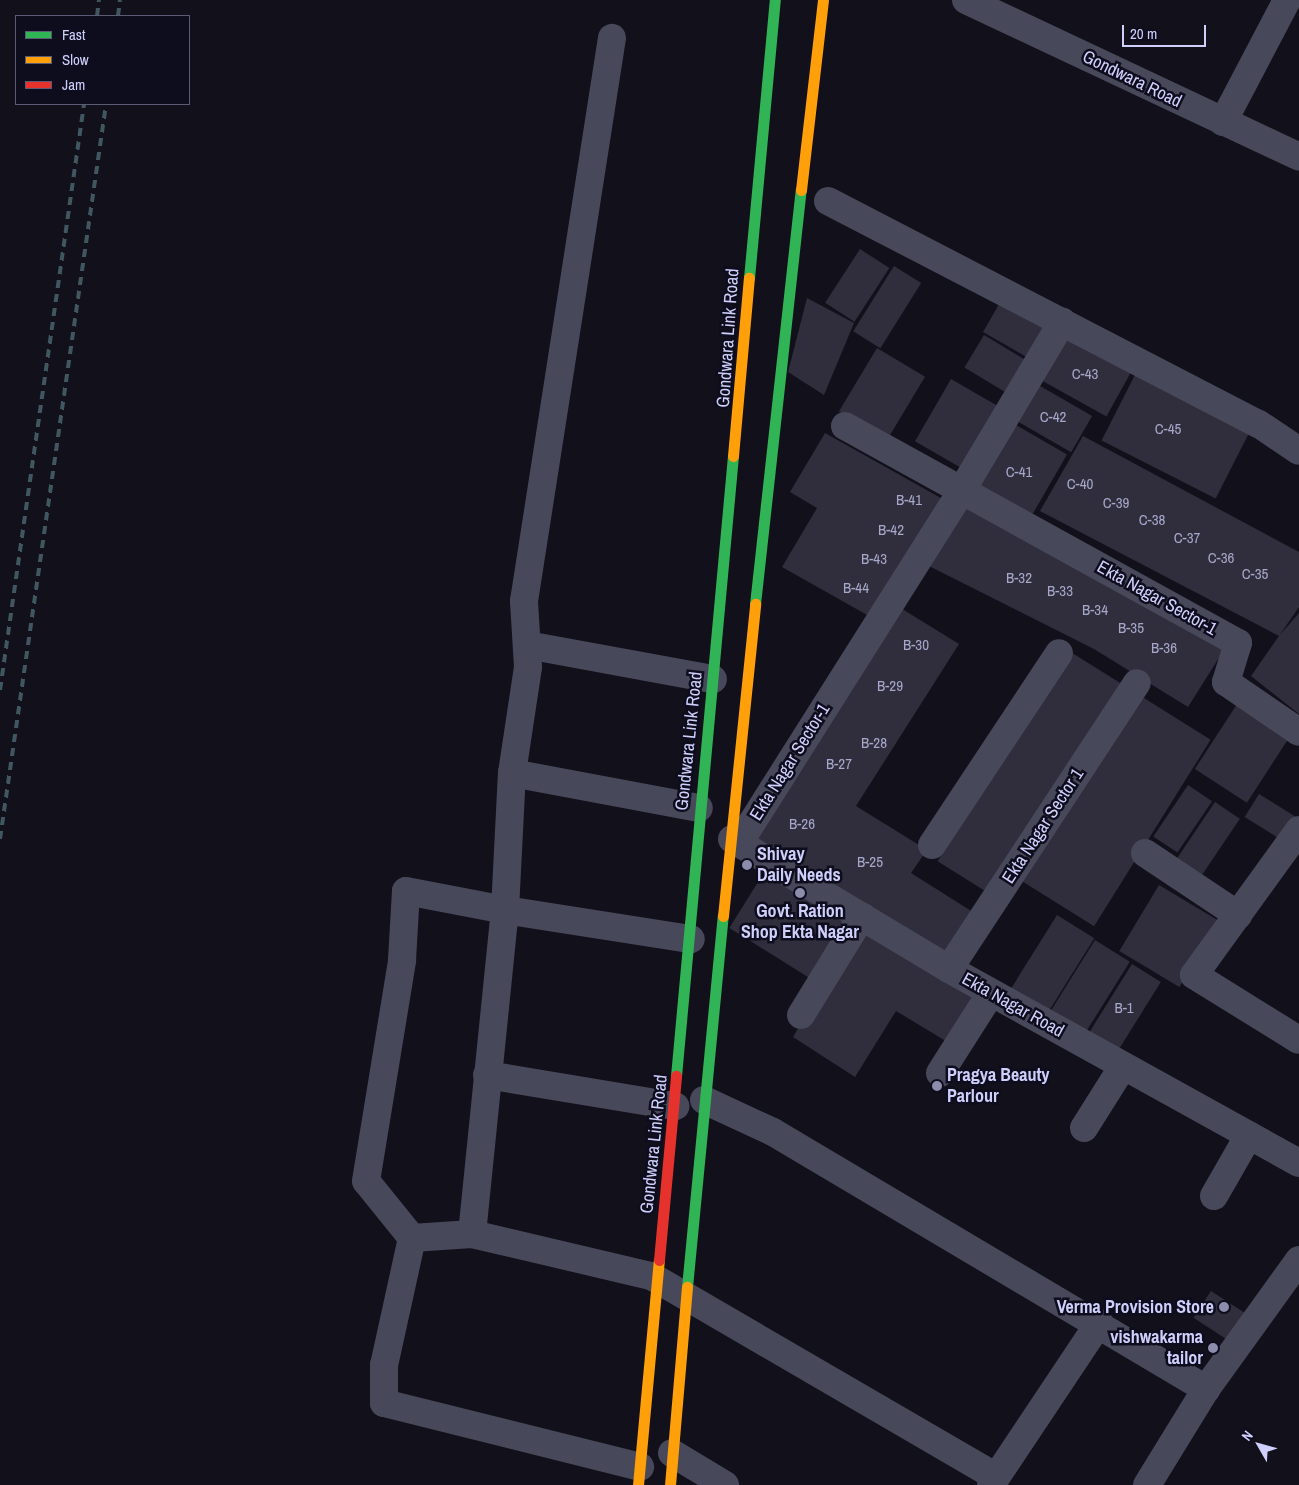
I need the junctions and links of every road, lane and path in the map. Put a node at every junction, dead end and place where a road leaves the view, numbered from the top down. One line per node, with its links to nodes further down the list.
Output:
1 (776, 0): 15 (street, Gondwara Link Road)
2 (823, 0): 21 (street)
3 (966, 0): 6 (street, Gondwara Road)
4 (1287, 0): 6 (street)
5 (612, 38): 13 (street)
6 (1223, 122): 7 (street, Gondwara Road)
7 (1299, 157)
8 (828, 200): 9 (street)
9 (1062, 322): 11 (street); 12 (street, Ekta Nagar Sector-1)
10 (846, 426): 12 (street, Ekta Nagar Sector-1)
11 (1299, 450)
12 (962, 490): 17 (street, Ekta Nagar Sector-1); 21 (street, Ekta Nagar Sector-1)
13 (527, 645): 15 (street); 18 (street)
14 (1059, 653): 22 (street)
15 (713, 679): 19 (street, Gondwara Link Road)
16 (1137, 683): 28 (street, Ekta Nagar Sector 1)
17 (1299, 732)
18 (512, 773): 19 (street); 24 (street)
19 (699, 808): 27 (street, Gondwara Link Road)
20 (1299, 830): 25 (street)
21 (739, 836): 26 (street, Ekta Nagar Road); 35 (street)
22 (932, 845)
23 (1145, 853): 25 (street)
24 (505, 910): 27 (street); 34 (street); 42 (street)
25 (1238, 915): 31 (street)
26 (862, 916): 28 (street, Ekta Nagar Road); 30 (street)
27 (691, 939): 36 (street, Gondwara Link Road)
28 (949, 969): 29 (street, Ekta Nagar Road)
29 (991, 992): 32 (street, Ekta Nagar Road); 33 (street)
30 (801, 1015)
31 (1299, 1040)
32 (1124, 1066): 37 (street); 38 (street, Ekta Nagar Road)
33 (940, 1073)
34 (487, 1075): 36 (street); 41 (street)
35 (704, 1100): 45 (street); 46 (street)
36 (675, 1106): 44 (street, Gondwara Link Road)
37 (1084, 1128)
38 (1249, 1135): 39 (street, Ekta Nagar Road); 40 (street)
39 (1299, 1163)
40 (1214, 1196)
41 (472, 1234): 42 (street); 44 (street)
42 (412, 1238): 49 (street)
43 (1299, 1260): 47 (street)
44 (658, 1282): 45 (street); 49 (street, Gondwara Link Road)
45 (689, 1296): 48 (street); 50 (street)
46 (1098, 1323): 47 (street); 50 (street)
47 (1206, 1389): 53 (street)
48 (672, 1454): 51 (street); 52 (street)
49 (639, 1476)
50 (993, 1481)
51 (670, 1485)
52 (725, 1485)
53 (1147, 1485)

